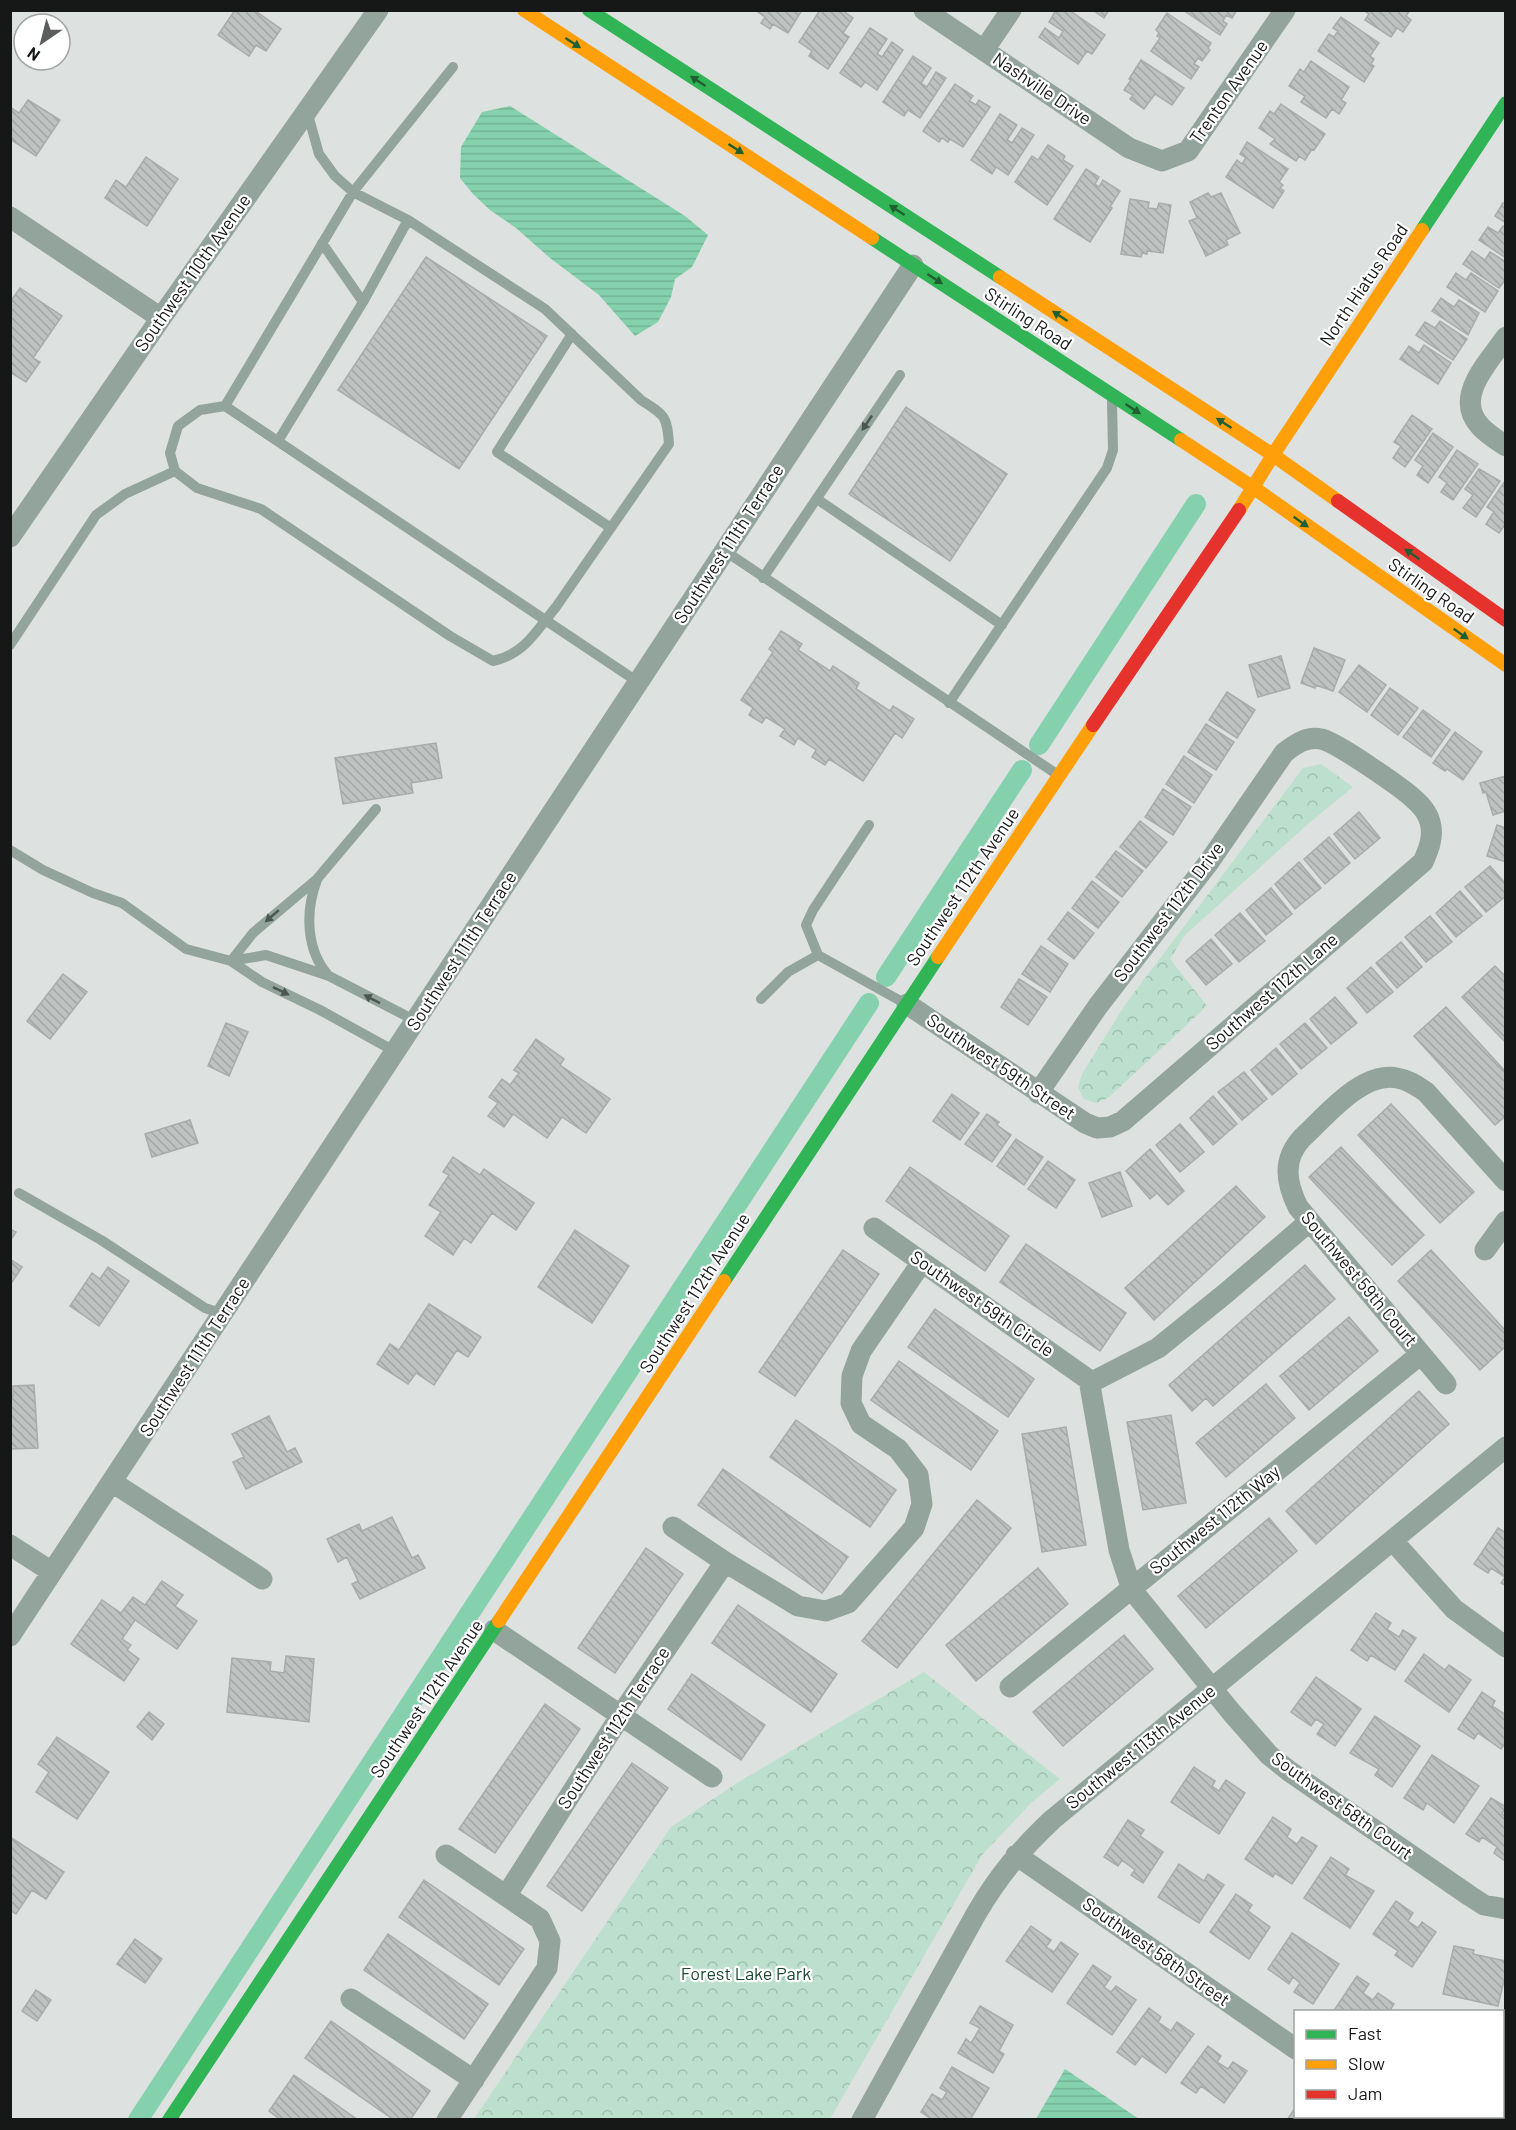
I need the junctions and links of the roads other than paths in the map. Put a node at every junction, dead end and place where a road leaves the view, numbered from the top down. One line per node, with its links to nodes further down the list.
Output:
1 (378, 10): 10 (street, Southwest 110th Avenue)
2 (524, 10): 16 (street, Stirling Road, one-way to 16)
3 (589, 10): 26 (street, Stirling Road, one-way to 3)
4 (924, 10): 7 (street, Nashville Drive)
5 (1011, 10): 7 (street)
6 (1285, 10): 11 (street, Trenton Avenue)
7 (984, 50): 11 (street, Nashville Drive)
8 (453, 67): 12 (lane)
9 (1506, 103): 26 (street, North Hiatus Road)
10 (307, 111): 12 (lane); 18 (street, Southwest 110th Avenue)
11 (1162, 161)
12 (353, 192): 14 (lane); 15 (lane)
13 (10, 217): 18 (street)
14 (408, 220): 17 (lane); 19 (lane)
15 (322, 243): 17 (lane); 23 (lane)
16 (913, 265): 22 (street, Stirling Road, one-way to 22); 32 (street, Southwest 111th Terrace)
17 (363, 302): 24 (lane)
18 (160, 318): 31 (street, Southwest 110th Avenue)
19 (572, 334): 30 (lane); 30 (lane)
20 (1506, 337): 25 (street)
21 (900, 375): 29 (lane, one-way to 29)
22 (1112, 396): 28 (street, Stirling Road, one-way to 28); 36 (lane)
23 (225, 406): 24 (lane); 27 (lane)
24 (278, 441): 35 (lane)
25 (1506, 446)
26 (1273, 455): 28 (street, North Hiatus Road); 34 (street, Stirling Road, one-way to 26)
27 (175, 471): 35 (lane); 37 (lane)
28 (1254, 488): 38 (street, Stirling Road, one-way to 38); 42 (street, Southwest 112th Avenue)
29 (817, 499): 33 (lane); 36 (lane)
30 (611, 528): 35 (lane)
31 (10, 537)
32 (725, 551): 33 (lane); 39 (street, Southwest 111th Terrace)
33 (763, 578): 40 (lane)
34 (1506, 620)
35 (544, 621): 39 (lane)
36 (1002, 625): 40 (lane)
37 (10, 645)
38 (1506, 665)
39 (638, 682): 52 (street, Southwest 111th Terrace)
40 (950, 703): 42 (lane)
41 (1306, 739): 54 (street, Southwest 112th Drive); 55 (street, Southwest 112th Lane)
42 (1058, 776): 51 (street, Southwest 112th Avenue)
43 (376, 809): 46 (lane)
44 (869, 825): 47 (lane)
45 (10, 850): 48 (lane)
46 (318, 879): 48 (lane, one-way to 48); 49 (lane)
47 (818, 955): 50 (lane); 51 (lane)
48 (231, 961): 49 (lane); 53 (lane, one-way to 53)
49 (329, 976): 52 (lane, one-way to 49)
50 (761, 999)
51 (907, 1004): 54 (street, Southwest 59th Street); 76 (street, Southwest 112th Avenue)
52 (416, 1022): 53 (street, Southwest 111th Terrace)
53 (396, 1052): 63 (street, Southwest 111th Terrace)
54 (1038, 1093): 55 (street, Southwest 59th Street)
55 (1097, 1128)
56 (1506, 1182): 58 (street, Southwest 59th Court)
57 (20, 1193): 63 (lane)
58 (1310, 1221): 64 (street, Southwest 59th Court); 65 (street)
59 (1506, 1221): 61 (street)
60 (874, 1228): 62 (street, Southwest 59th Circle)
61 (1485, 1250)
62 (922, 1262): 65 (street, Southwest 59th Circle); 72 (street)
63 (223, 1314): 68 (street, Southwest 111th Terrace)
64 (1421, 1354): 66 (street, Southwest 59th Court); 75 (street, Southwest 112th Way)
65 (1090, 1382): 75 (street, Southwest 58th Court)
66 (1446, 1384)
67 (1506, 1447): 70 (street, Southwest 113th Avenue)
68 (112, 1482): 73 (street, Southwest 111th Terrace); 74 (street)
69 (673, 1527): 72 (street)
70 (1393, 1541): 78 (street); 80 (street, Southwest 113th Avenue)
71 (10, 1545): 73 (street)
72 (724, 1562): 81 (street, Southwest 112th Terrace)
73 (52, 1572): 77 (street, Southwest 111th Terrace)
74 (262, 1579)
75 (1132, 1590): 79 (street, Southwest 112th Way); 80 (street, Southwest 58th Court)
76 (494, 1630): 81 (street); 90 (street, Southwest 112th Avenue)
77 (10, 1636)
78 (1506, 1647)
79 (1010, 1687)
80 (1212, 1689): 84 (street, Southwest 113th Avenue); 86 (street, Southwest 58th Court)
81 (621, 1715): 82 (street); 85 (street, Southwest 112th Terrace)
82 (712, 1777)
83 (446, 1855): 85 (street)
84 (1016, 1855): 88 (street, Southwest 58th Street); 92 (street, Southwest 113th Avenue)
85 (506, 1896): 89 (street)
86 (1506, 1909)
87 (351, 1999): 89 (street)
88 (1294, 2048)
89 (474, 2080): 91 (street)
90 (169, 2120)
91 (447, 2120)
92 (862, 2120)

